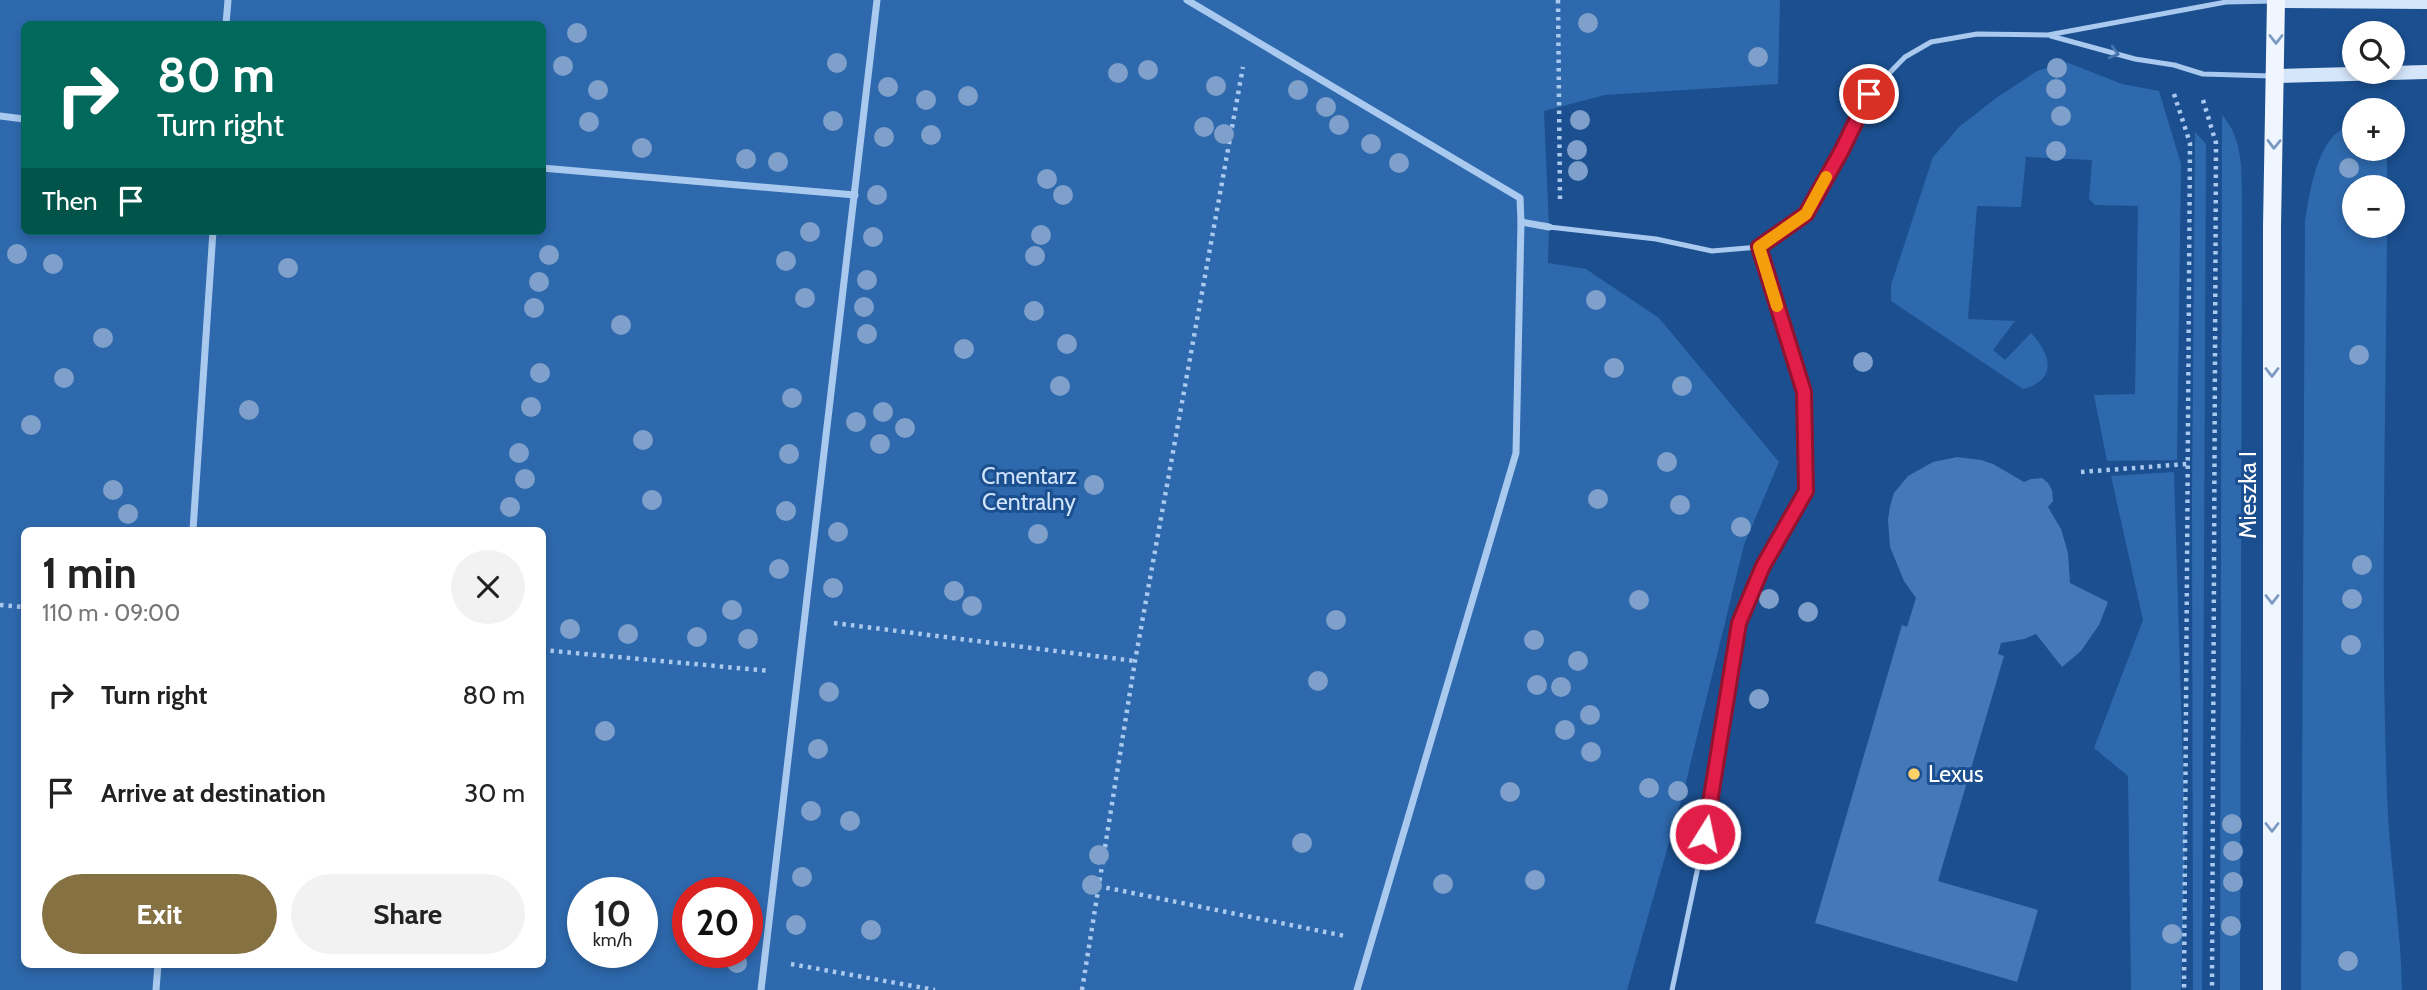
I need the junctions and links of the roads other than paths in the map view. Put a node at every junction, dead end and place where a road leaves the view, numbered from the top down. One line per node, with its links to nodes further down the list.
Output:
1 (228, 0): 6 (street)
2 (877, 0): 13 (street)
3 (1187, 0): 14 (street)
4 (2276, 1): 5 (street); 7 (lane); 9 (main road, Mieszka I, one-way to 9)
5 (2427, 2)
6 (226, 21)
7 (2048, 35): 9 (lane, one-way to 9); 17 (lane)
8 (2427, 72): 9 (street)
9 (2276, 76): 24 (main road, Mieszka I, one-way to 24)
10 (0, 116): 11 (street)
11 (21, 118)
12 (546, 168): 13 (street)
13 (855, 195): 21 (street)
14 (1521, 222): 15 (street); 22 (street)
15 (1549, 227): 17 (lane)
16 (213, 235): 18 (street)
17 (1759, 247): 23 (lane)
18 (193, 527)
19 (158, 968): 20 (street)
20 (156, 990)
21 (761, 990)
22 (1357, 990)
23 (1672, 990)
24 (2272, 990)

